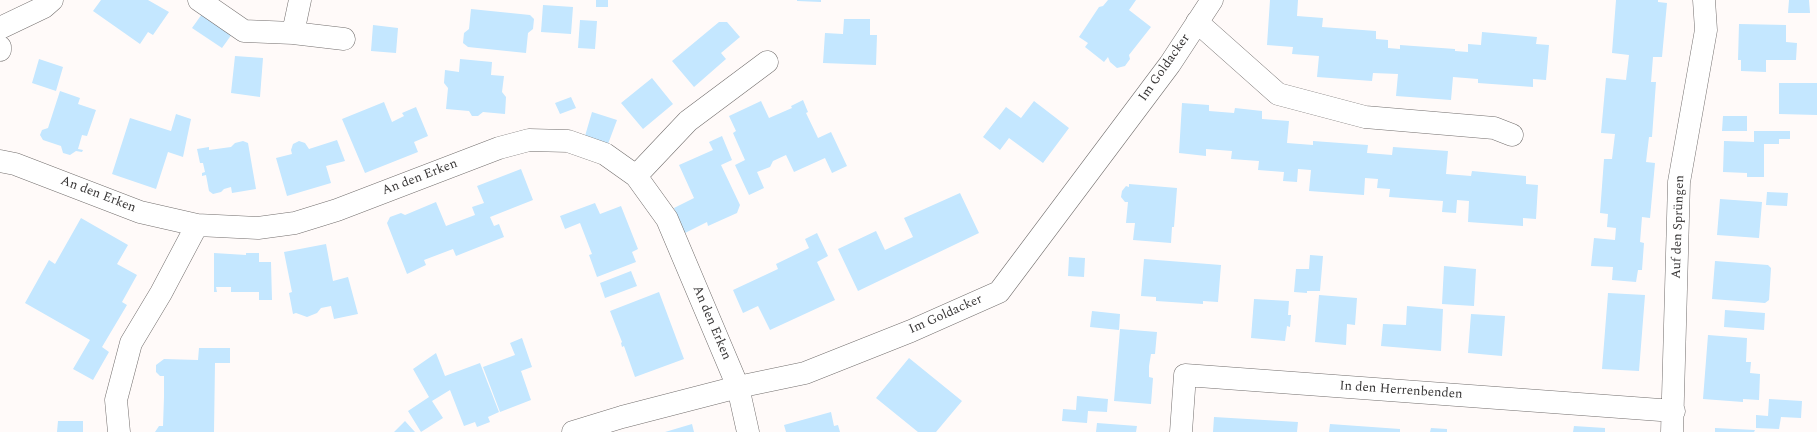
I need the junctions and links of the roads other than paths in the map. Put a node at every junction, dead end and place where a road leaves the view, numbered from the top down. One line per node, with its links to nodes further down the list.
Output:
1 (52, 0): 7 (street)
2 (200, 0): 8 (street)
3 (300, 0): 8 (street)
4 (1212, 0): 6 (street, Im Goldacker)
5 (1704, 0): 18 (street, Auf den Sprüngen)
6 (1197, 22): 13 (street, Im Goldacker); 17 (street, Im Goldacker)
7 (0, 28)
8 (293, 33): 9 (street)
9 (344, 38)
10 (0, 47): 11 (street)
11 (0, 50)
12 (767, 62): 15 (street)
13 (1512, 135)
14 (0, 161): 16 (street, An den Erken)
15 (636, 176): 16 (street, An den Erken); 17 (street, An den Erken)
16 (197, 226): 19 (street)
17 (738, 388): 20 (street, Im Goldacker); 21 (street, An den Erken)
18 (1673, 422): 22 (street, In den Herrenbenden)
19 (119, 432)
20 (573, 432)
21 (748, 432)
22 (1181, 432)

